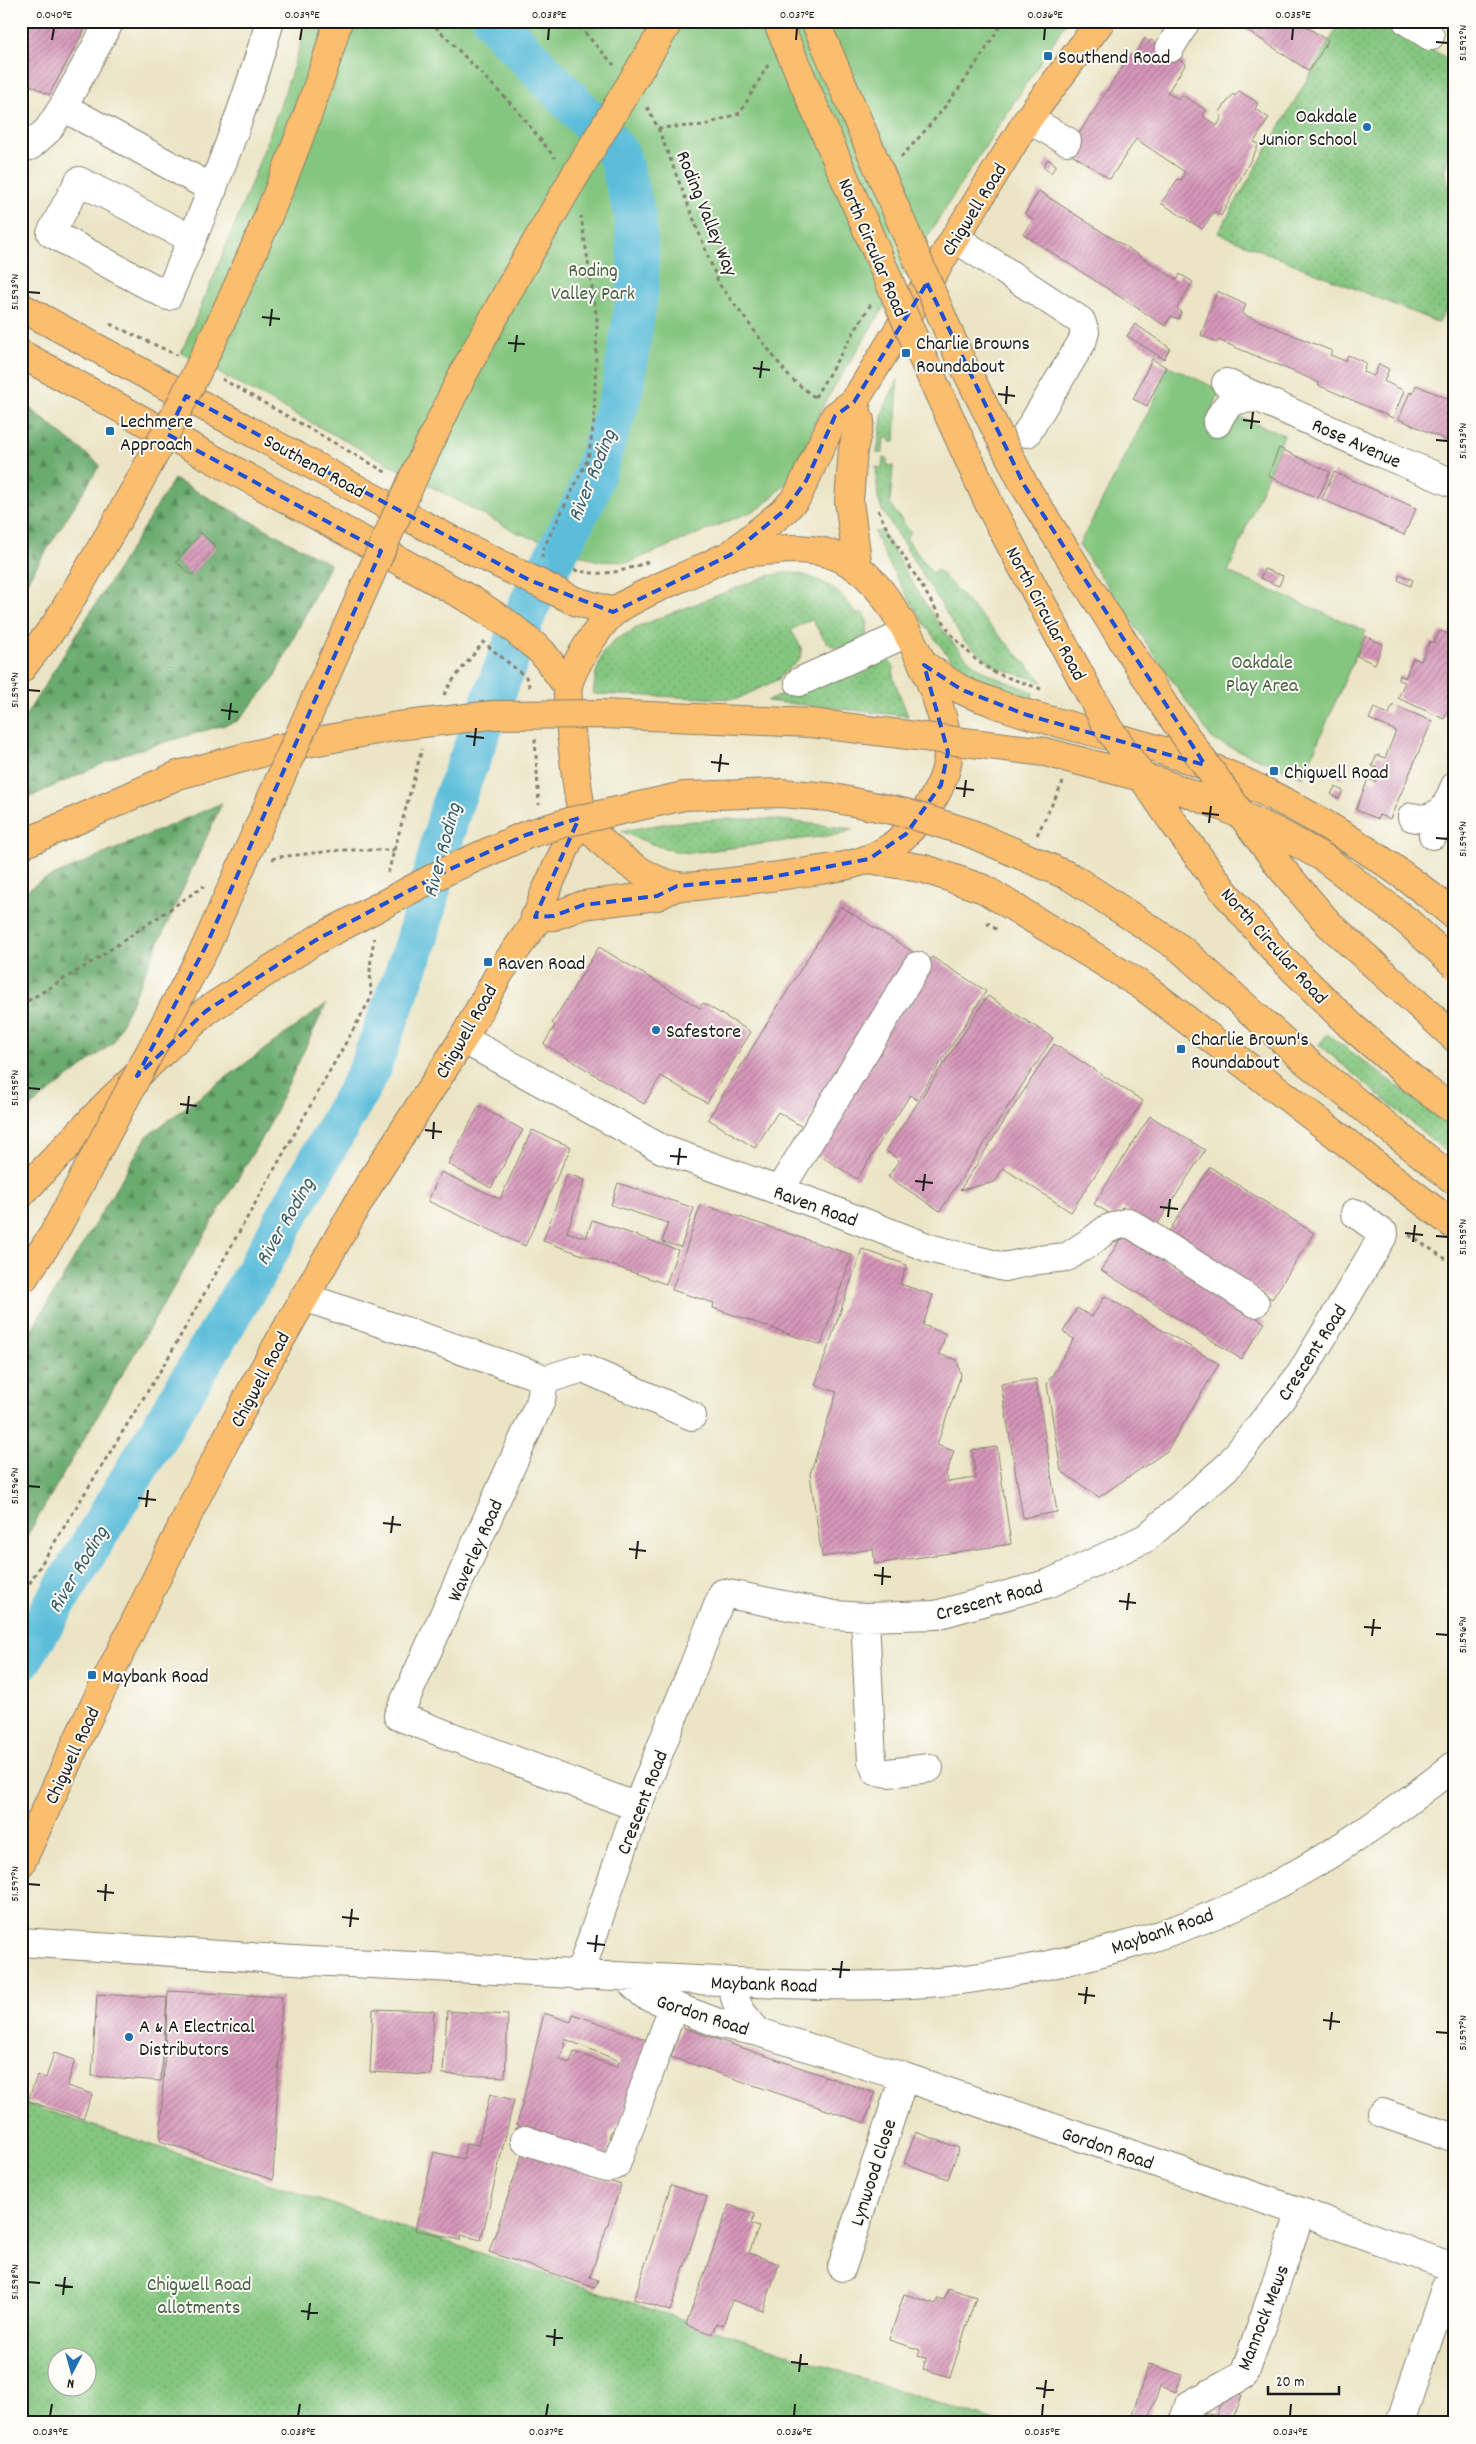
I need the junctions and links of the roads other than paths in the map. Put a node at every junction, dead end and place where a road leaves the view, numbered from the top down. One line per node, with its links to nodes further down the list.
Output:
1 (110, 21): 12 (street)
2 (270, 21): 16 (street)
3 (338, 21): 32 (main road, bridge)
4 (669, 21): 54 (main road, bridge)
5 (777, 21): 48 (main road, North Circular Road, bridge)
6 (815, 21): 46 (main road, North Circular Road, bridge)
7 (1101, 21): 13 (main road, Chigwell Road)
8 (1186, 21): 11 (street)
9 (1407, 21): 10 (street)
10 (1430, 36)
11 (1170, 48)
12 (63, 107): 14 (street); 16 (street)
13 (1028, 120): 15 (street); 17 (main road, Chigwell Road)
14 (21, 139)
15 (1066, 141)
16 (213, 189): 18 (street)
17 (955, 238): 23 (main road, Chigwell Road); 25 (street)
18 (192, 239): 18 (street)
19 (21, 308): 29 (main road, Southend Road)
20 (21, 354): 34 (main road)
21 (1226, 383): 22 (street, Rose Avenue)
22 (1259, 398): 24 (street, Rose Avenue); 26 (street, Rose Avenue)
23 (854, 402): 27 (main road, Chigwell Road); 28 (main road)
24 (1217, 423)
25 (1027, 433)
26 (1455, 484)
27 (730, 555): 28 (main road); 29 (main road)
28 (858, 568): 30 (main road)
29 (613, 612): 34 (main road)
30 (907, 633): 31 (main road); 33 (street)
31 (924, 665): 40 (main road); 42 (main road)
32 (21, 669)
33 (800, 682)
34 (568, 687): 36 (main road)
35 (1450, 797): 37 (street); 38 (street)
36 (581, 814): 41 (main road); 43 (main road, Chigwell Road)
37 (1412, 817)
38 (1433, 835)
39 (21, 844): 44 (main road, bridge)
40 (869, 859): 41 (main road); 53 (main road)
41 (677, 886): 43 (main road)
42 (1455, 916)
43 (536, 917): 47 (main road, Chigwell Road)
44 (1455, 965)
45 (917, 966): 50 (street)
46 (1455, 1038)
47 (463, 1039): 50 (street, Raven Road); 55 (main road, Chigwell Road)
48 (1455, 1111)
49 (1455, 1182): 51 (main road, bridge)
50 (779, 1191): 56 (street, Raven Road)
51 (21, 1194)
52 (1355, 1213): 59 (street, Crescent Road)
53 (1455, 1226)
54 (21, 1282)
55 (304, 1297): 57 (street); 63 (main road, Chigwell Road)
56 (1255, 1304)
57 (544, 1380): 58 (street); 62 (street, Waverley Road)
58 (692, 1416)
59 (866, 1617): 61 (street); 62 (street, Crescent Road)
60 (1455, 1764): 68 (street, Maybank Road)
61 (929, 1768)
62 (637, 1807): 66 (street, Crescent Road)
63 (29, 1824): 64 (main road, Chigwell Road)
64 (21, 1863)
65 (21, 1942): 66 (street, Maybank Road)
66 (579, 1976): 67 (street, Maybank Road)
67 (625, 1977): 68 (street, Maybank Road); 69 (street, Gordon Road)
68 (732, 1982): 70 (street, Gordon Road)
69 (673, 2007): 70 (street, Gordon Road); 74 (street)
70 (758, 2032): 71 (street, Gordon Road)
71 (904, 2077): 75 (street, Gordon Road); 76 (street, Lynwood Close)
72 (1382, 2113): 73 (street)
73 (1455, 2138)
74 (525, 2140)
75 (1301, 2212): 77 (street, Gordon Road); 79 (street, Mannock Mews)
76 (842, 2267)
77 (1455, 2268)
78 (1455, 2274): 80 (street)
79 (1183, 2423)
80 (1400, 2423)

